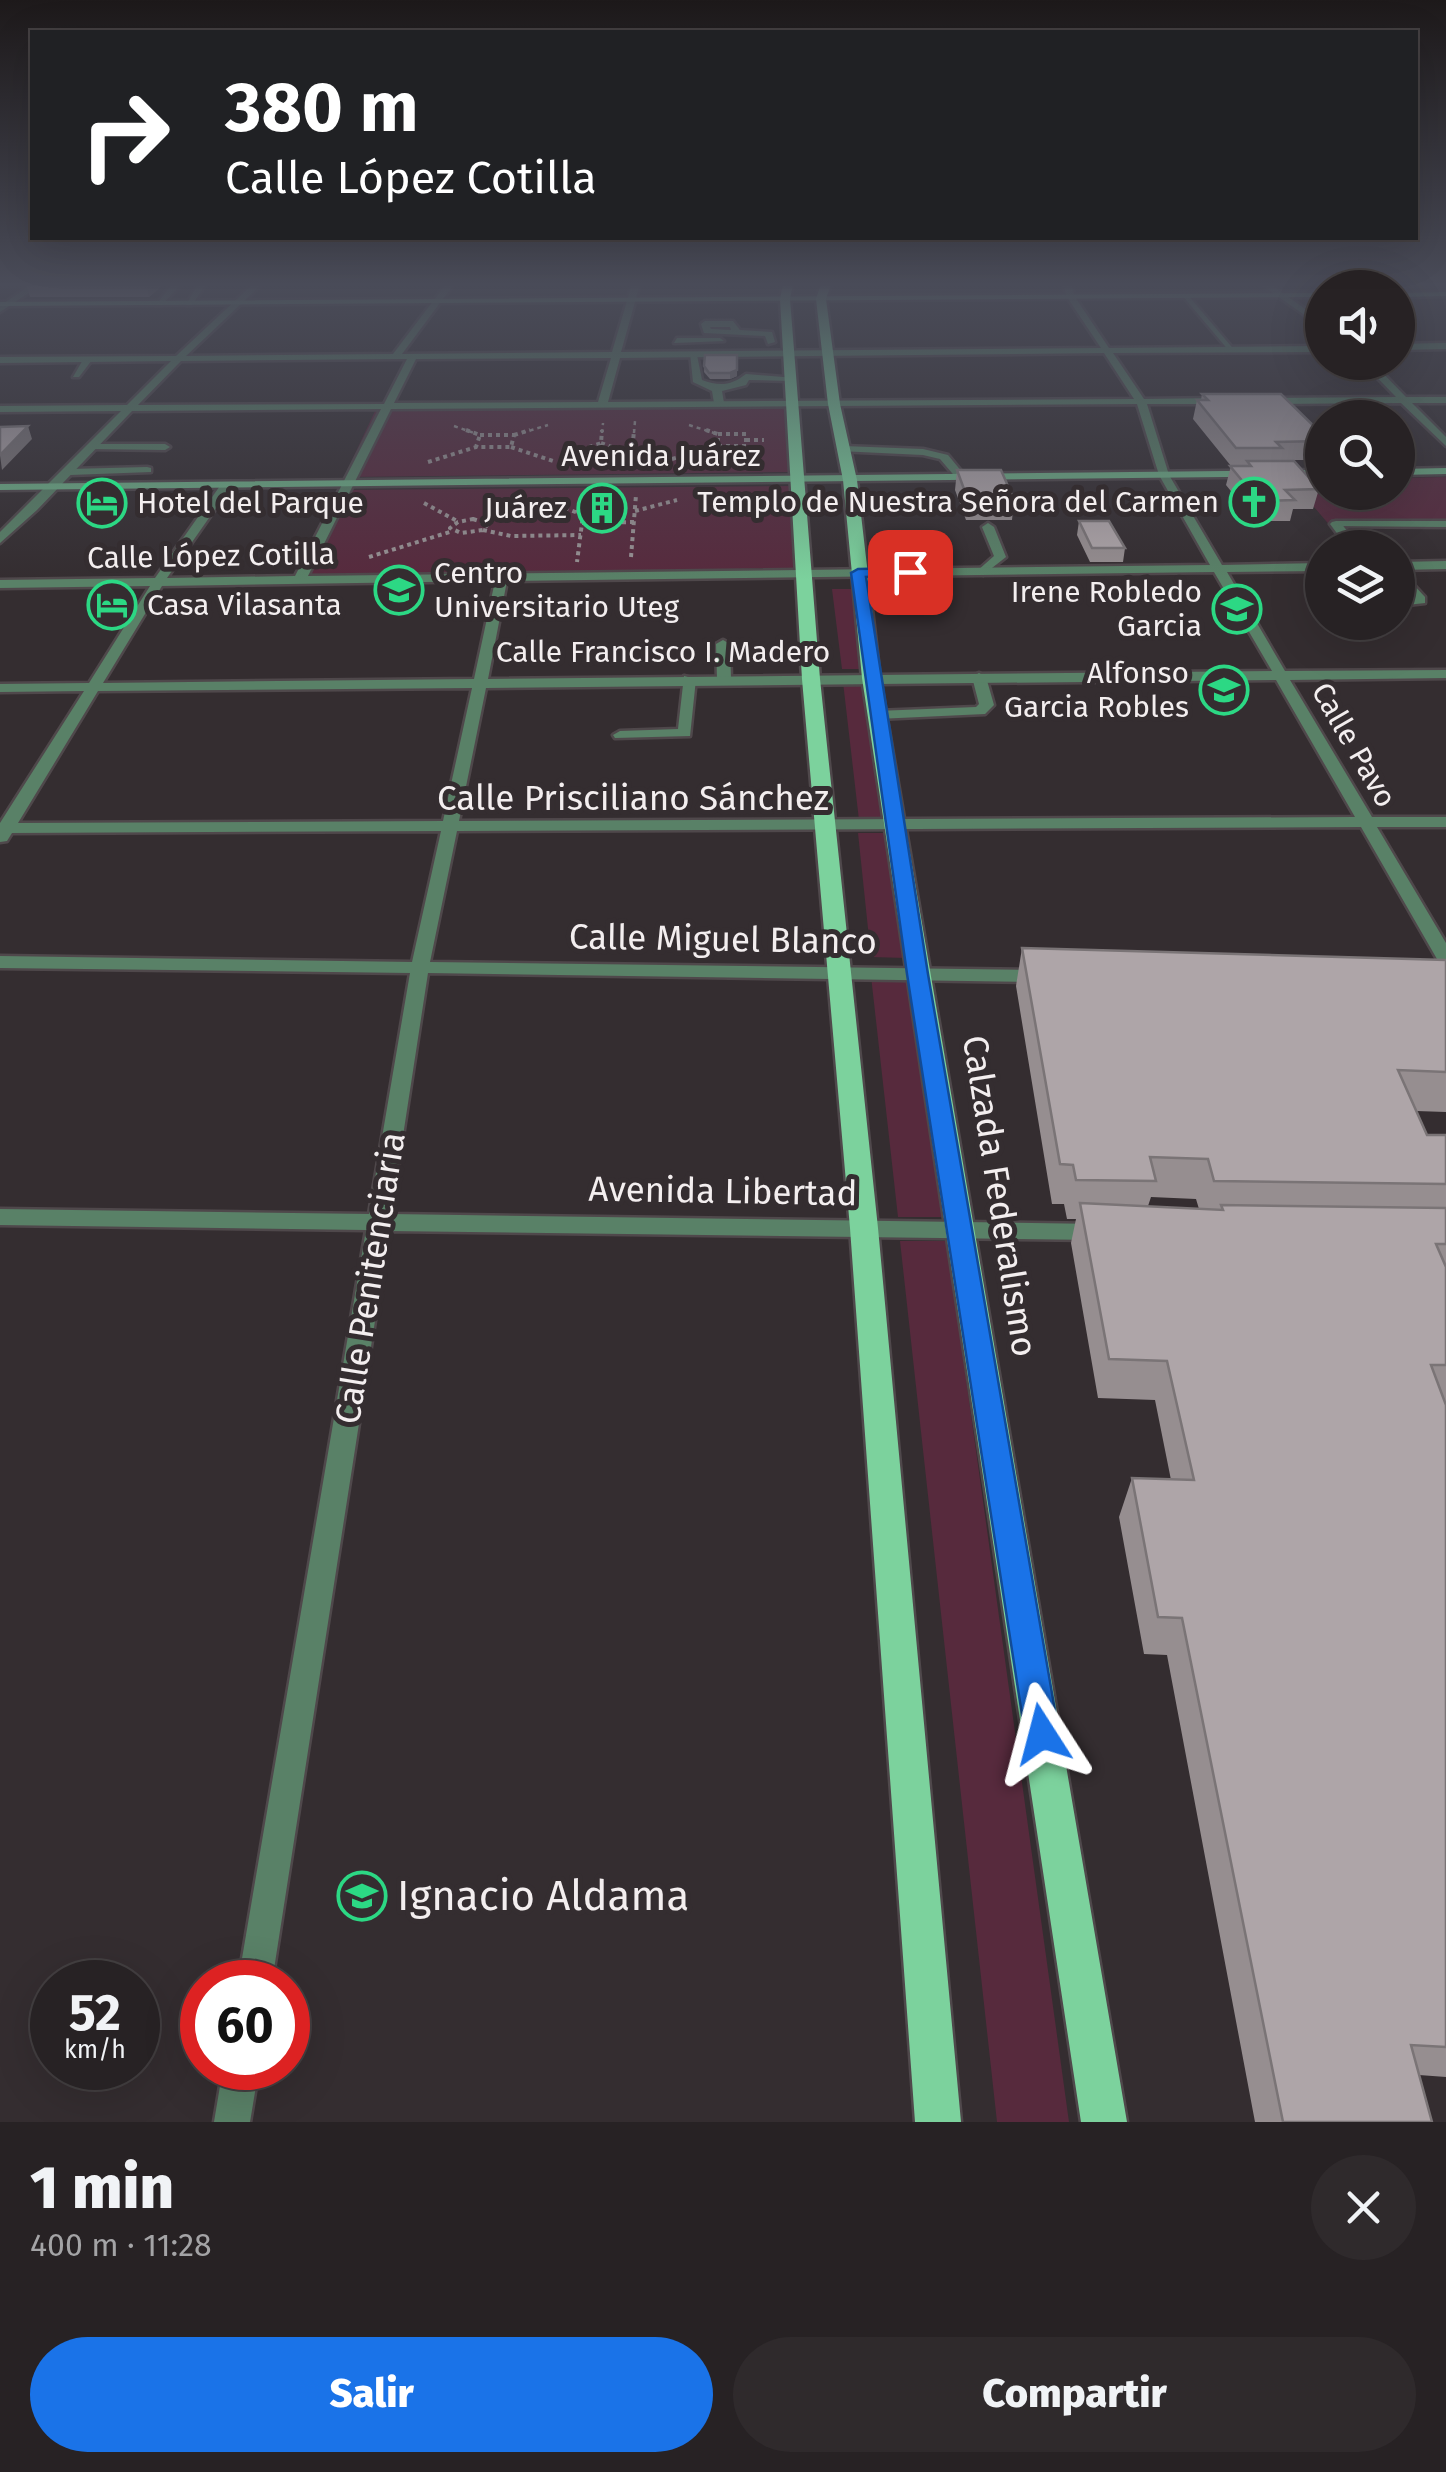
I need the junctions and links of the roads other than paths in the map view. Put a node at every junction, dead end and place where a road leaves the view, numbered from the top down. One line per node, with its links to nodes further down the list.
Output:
1 (153, 383): 23 (street)
2 (399, 383): 22 (street)
3 (609, 383): 24 (street)
4 (700, 383): 10 (street)
5 (743, 383): 10 (street)
6 (790, 383): 20 (main road)
7 (832, 383): 21 (main road, Calzada Federalismo)
8 (1128, 383): 18 (street, Calle Pavo)
9 (1388, 383): 11 (street)
10 (718, 389): 19 (street)
11 (1406, 400)
12 (1415, 400): 13 (street)
13 (1446, 400)
14 (1229, 401): 18 (street)
15 (1247, 401): 16 (street)
16 (1282, 401): 17 (street); 27 (street)
17 (1305, 401)
18 (1141, 402): 21 (street); 38 (street, Calle Pavo)
19 (719, 404): 20 (street); 24 (street)
20 (792, 404): 21 (street); 40 (main road)
21 (834, 404): 31 (main road, Calzada Federalismo)
22 (387, 406): 23 (street); 24 (street); 42 (street)
23 (130, 408): 25 (street); 30 (street)
24 (603, 408)
25 (0, 409)
26 (1415, 410): 28 (street)
27 (1300, 419)
28 (1446, 443)
29 (114, 447): 30 (street); 32 (street); 33 (street)
30 (93, 448): 35 (street)
31 (843, 450): 39 (street); 41 (main road, Calzada Federalismo)
32 (147, 470): 33 (street); 46 (street)
33 (94, 471): 35 (street); 45 (street)
34 (1446, 471): 37 (main road)
35 (70, 472): 44 (street)
36 (1305, 472): 38 (main road, Avenida Juárez)
37 (1415, 472)
38 (1164, 475): 39 (main road, Avenida Juárez); 54 (street, Calle Pavo)
39 (962, 478): 41 (main road, Avenida Juárez)
40 (796, 480): 41 (main road, Avenida Juárez); 42 (main road, Avenida Juárez); 58 (main road)
41 (850, 480): 57 (main road, Calzada Federalismo)
42 (348, 484): 43 (main road, Avenida Juárez); 60 (street)
43 (226, 485): 46 (main road, Avenida Juárez); 61 (street)
44 (56, 486): 45 (main road, Avenida Juárez); 47 (main road, Avenida Juárez); 51 (street)
45 (82, 486): 46 (main road, Avenida Juárez)
46 (135, 486)
47 (0, 487)
48 (1446, 524): 50 (street)
49 (988, 527): 56 (street)
50 (1341, 530)
51 (0, 539)
52 (1446, 565): 55 (street)
53 (1305, 567): 54 (street, Calle López Cotilla)
54 (1218, 568): 56 (street, Calle López Cotilla); 65 (street, Calle Pavo)
55 (1415, 568)
56 (983, 571): 57 (street, Calle López Cotilla)
57 (858, 573): 58 (street, Calle López Cotilla); 67 (main road, Calzada Federalismo)
58 (803, 574): 59 (street, Calle López Cotilla); 70 (main road)
59 (502, 577): 60 (street, Calle López Cotilla); 71 (street, Calle Penitenciaria)
60 (300, 579): 61 (street, Calle López Cotilla)
61 (160, 581): 62 (street, Calle López Cotilla); 72 (street)
62 (0, 584)
63 (724, 644): 69 (street)
64 (1446, 674): 65 (street, Calle Francisco I. Madero)
65 (1281, 675): 66 (street, Calle Francisco I. Madero); 77 (street, Calle Pavo)
66 (979, 677): 67 (street, Calle Francisco I. Madero); 74 (street)
67 (871, 678): 70 (street, Calle Francisco I. Madero); 74 (main road, Calzada Federalismo)
68 (689, 679): 69 (street, Calle Francisco I. Madero); 71 (street, Calle Francisco I. Madero); 75 (street)
69 (724, 679): 70 (street, Calle Francisco I. Madero)
70 (812, 679): 80 (main road)
71 (478, 680): 72 (street, Calle Francisco I. Madero); 79 (street, Calle Penitenciaria)
72 (94, 687): 73 (street, Calle Francisco I. Madero); 81 (street)
73 (0, 688)
74 (877, 715): 78 (main road, Calzada Federalismo)
75 (620, 735)
76 (1446, 822): 77 (street, Calle Prisciliano Sánchez)
77 (1368, 823): 78 (street, Calle Prisciliano Sánchez); 82 (street, Calle Pavo)
78 (896, 827): 80 (street, Calle Prisciliano Sánchez); 86 (main road, Calzada Federalismo)
79 (448, 828): 80 (street, Calle Prisciliano Sánchez); 81 (street, Calle Prisciliano Sánchez); 84 (street, Calle Penitenciaria)
80 (828, 828): 85 (main road)
81 (2, 832)
82 (1446, 958)
83 (0, 962): 84 (street, Calle Miguel Blanco)
84 (420, 968): 85 (street, Calle Miguel Blanco); 89 (street, Calle Penitenciaria)
85 (840, 973): 86 (street, Calle Miguel Blanco); 90 (main road)
86 (917, 974): 87 (street, Calle Miguel Blanco); 91 (main road, Calzada Federalismo)
87 (1057, 976)
88 (0, 1217): 89 (street, Avenida Libertad)
89 (380, 1222): 90 (street, Avenida Libertad); 93 (street, Calle Penitenciaria)
90 (864, 1228): 91 (street, Avenida Libertad); 96 (main road)
91 (961, 1230): 92 (street, Avenida Libertad); 97 (main road, Calzada Federalismo)
92 (1128, 1232)
93 (258, 1960)
94 (237, 2090): 95 (street)
95 (232, 2122)
96 (938, 2122)
97 (1104, 2122)

